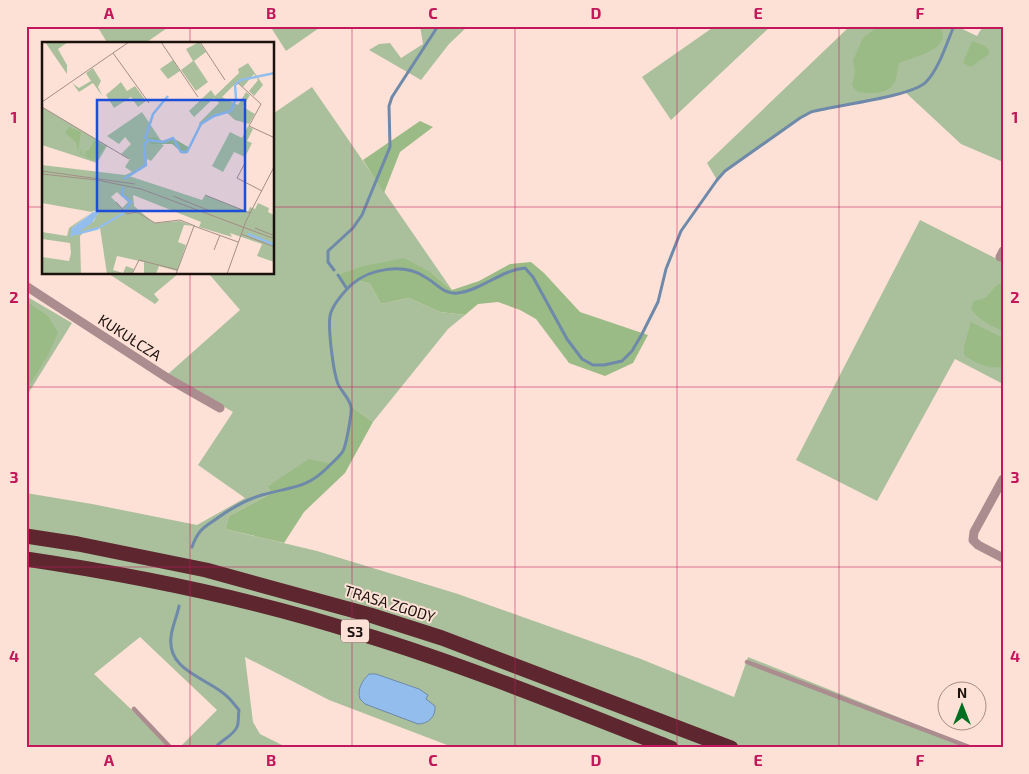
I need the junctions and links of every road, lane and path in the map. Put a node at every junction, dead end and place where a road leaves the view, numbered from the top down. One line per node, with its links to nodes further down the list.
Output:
1 (26, 286): 2 (street, KUKUŁCZA)
2 (220, 408)
3 (1003, 479): 6 (street)
4 (26, 536): 9 (highway, TRASA ZGODY / S3)
5 (26, 558): 11 (highway, S3)
6 (1003, 558)
7 (748, 662): 14 (lane)
8 (134, 709): 10 (lane)
9 (693, 733): 12 (lane); 13 (highway, TRASA ZGODY / S3)
10 (171, 748)
11 (671, 748)
12 (721, 748)
13 (731, 748)
14 (972, 748)

